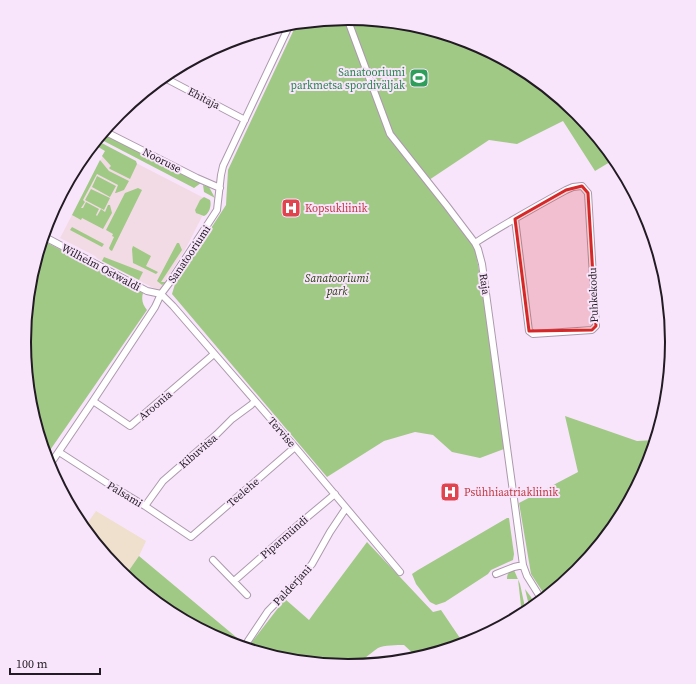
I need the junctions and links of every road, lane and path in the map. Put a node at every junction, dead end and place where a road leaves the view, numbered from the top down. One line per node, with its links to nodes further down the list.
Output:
1 (350, 25): 9 (street, Raja)
2 (287, 31): 4 (street, Sanatooriumi)
3 (169, 80): 4 (street, Ehitaja)
4 (245, 120): 6 (street, Sanatooriumi)
5 (109, 134): 6 (street, Nooruse)
6 (220, 188): 10 (street, Sanatooriumi)
7 (515, 219): 7 (street, Puhkekodu); 9 (street, Puhkekodu)
8 (48, 239): 10 (street, Wilhelm Ostwaldi)
9 (475, 244): 22 (street, Raja)
10 (161, 294): 11 (street, Tervise); 12 (street, Sanatooriumi)
11 (214, 354): 12 (street, Aroonia); 13 (street, Tervise)
12 (93, 401): 15 (street, Sanatooriumi)
13 (255, 401): 14 (street, Tervise); 18 (street, Kibuvitsa)
14 (295, 447): 17 (street, Tervise); 20 (street, Teelehe)
15 (59, 452): 16 (street, Sanatooriumi); 18 (street, Palsami)
16 (54, 459)
17 (335, 494): 19 (street, Tervise); 25 (street, Piparmündi)
18 (145, 506): 20 (street, Palsami)
19 (346, 508): 23 (street, Tervise); 30 (street, Palderjani)
20 (191, 537)
21 (214, 560): 25 (street)
22 (524, 565): 24 (street); 26 (street, Raja)
23 (400, 572)
24 (496, 574)
25 (234, 581): 27 (street)
26 (532, 585): 28 (street, Raja); 29 (street, Raja)
27 (247, 595)
28 (539, 595)
29 (536, 596)
30 (248, 641)

